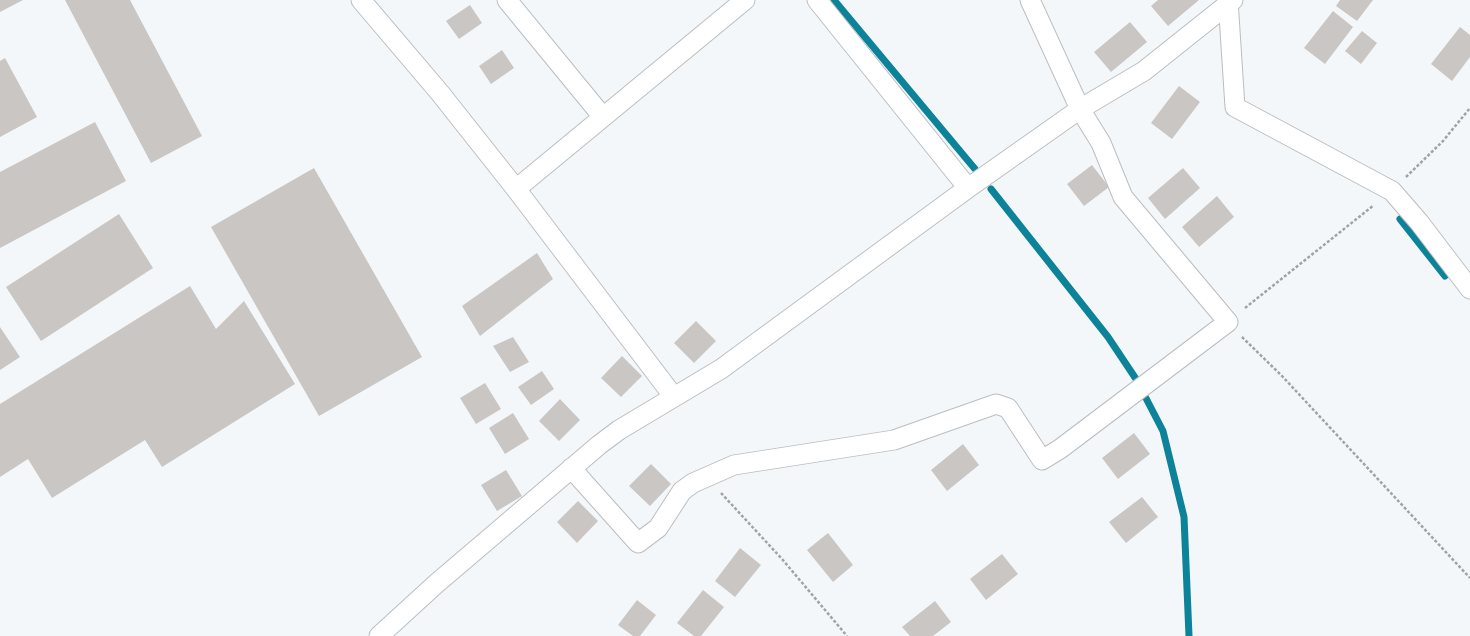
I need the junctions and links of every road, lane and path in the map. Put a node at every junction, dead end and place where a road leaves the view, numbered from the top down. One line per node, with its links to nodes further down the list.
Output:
1 (361, 0): 11 (street)
2 (507, 0): 9 (street)
3 (745, 0): 9 (street)
4 (817, 0): 10 (street)
5 (1030, 0): 8 (street)
6 (1230, 1): 8 (street); 12 (street)
7 (1470, 108): 12 (path)
8 (1080, 110): 10 (street); 14 (street)
9 (602, 117): 11 (street)
10 (968, 188): 15 (street)
11 (516, 189): 15 (street)
12 (1392, 191): 13 (street); 14 (path)
13 (1470, 289)
14 (1228, 322): 17 (street); 18 (path)
15 (674, 397): 16 (street)
16 (571, 468): 17 (street); 19 (street)
17 (693, 484): 20 (path)
18 (1470, 578)
19 (379, 636)
20 (847, 636)

